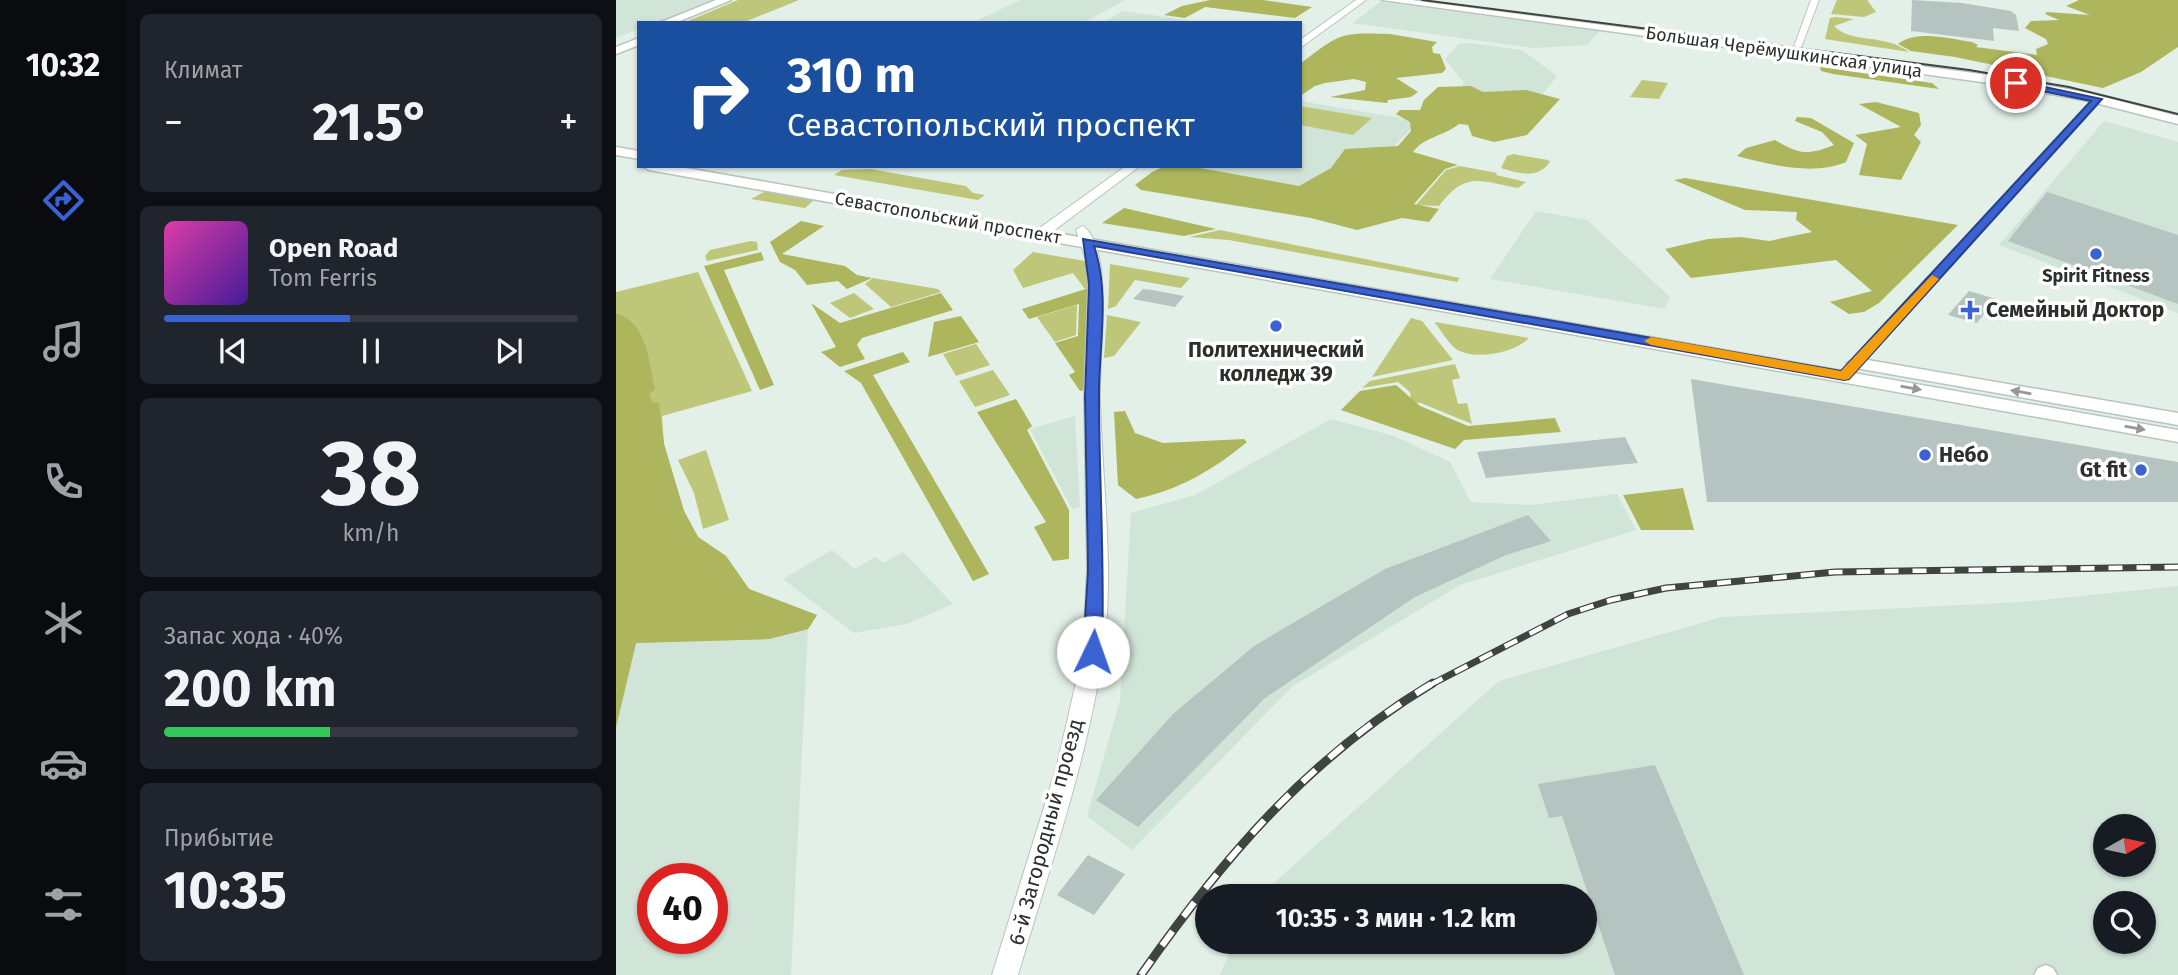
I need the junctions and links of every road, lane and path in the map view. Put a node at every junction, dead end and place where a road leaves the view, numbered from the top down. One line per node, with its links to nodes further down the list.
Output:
1 (726, 0): 5 (main road)
2 (1362, 0): 11 (street)
3 (1387, 0): 13 (main road, Большая Черёмушкинская улица)
4 (1815, 0): 13 (street)
5 (696, 11): 6 (main road); 7 (main road)
6 (669, 21)
7 (677, 21)
8 (637, 33): 9 (main road)
9 (616, 40)
10 (637, 42): 12 (main road)
11 (1302, 44)
12 (616, 51)
13 (1794, 53): 14 (main road, Большая Черёмушкинская улица)
14 (2098, 99): 15 (main road, Большая Черёмушкинская улица); 25 (street)
15 (2178, 120)
16 (616, 151): 17 (main road)
17 (637, 155)
18 (616, 160): 19 (main road)
19 (637, 164)
20 (661, 168): 23 (main road, Севастопольский проспект)
21 (716, 168): 23 (main road, Севастопольский проспект)
22 (1131, 168): 23 (street)
23 (1046, 230): 24 (main road, Севастопольский проспект)
24 (1084, 236): 25 (main road, Севастопольский проспект); 29 (street, 6-й Загородный проезд)
25 (1849, 369): 26 (main road, Севастопольский проспект)
26 (2072, 409): 27 (main road, Севастопольский проспект); 28 (main road, Севастопольский проспект, one-way to 28)
27 (2178, 419)
28 (2178, 436)
29 (1005, 975)

